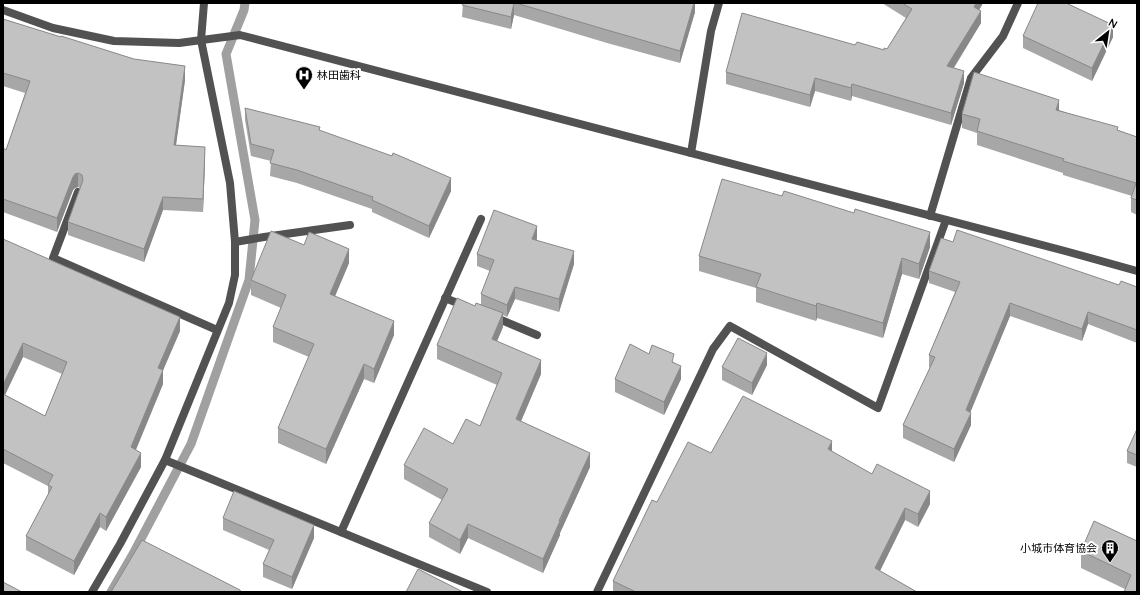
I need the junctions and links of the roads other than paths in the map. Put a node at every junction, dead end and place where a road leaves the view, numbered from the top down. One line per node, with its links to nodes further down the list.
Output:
1 (204, 3): 5 (street)
2 (719, 3): 6 (street)
3 (1018, 3): 8 (street)
4 (3, 10): 5 (street)
5 (201, 40): 6 (street); 12 (street)
6 (691, 153): 8 (street)
7 (78, 192): 17 (street)
8 (930, 216): 10 (street)
9 (481, 219): 14 (street)
10 (946, 220): 13 (street); 23 (street)
11 (350, 225): 12 (street)
12 (235, 242): 17 (street)
13 (1137, 272)
14 (446, 298): 15 (street); 20 (street)
15 (474, 309)
16 (488, 315): 18 (street)
17 (217, 330): 19 (street)
18 (537, 335)
19 (165, 460): 20 (street); 21 (street)
20 (340, 532): 22 (street)
21 (92, 592)
22 (487, 592)
23 (597, 592)

